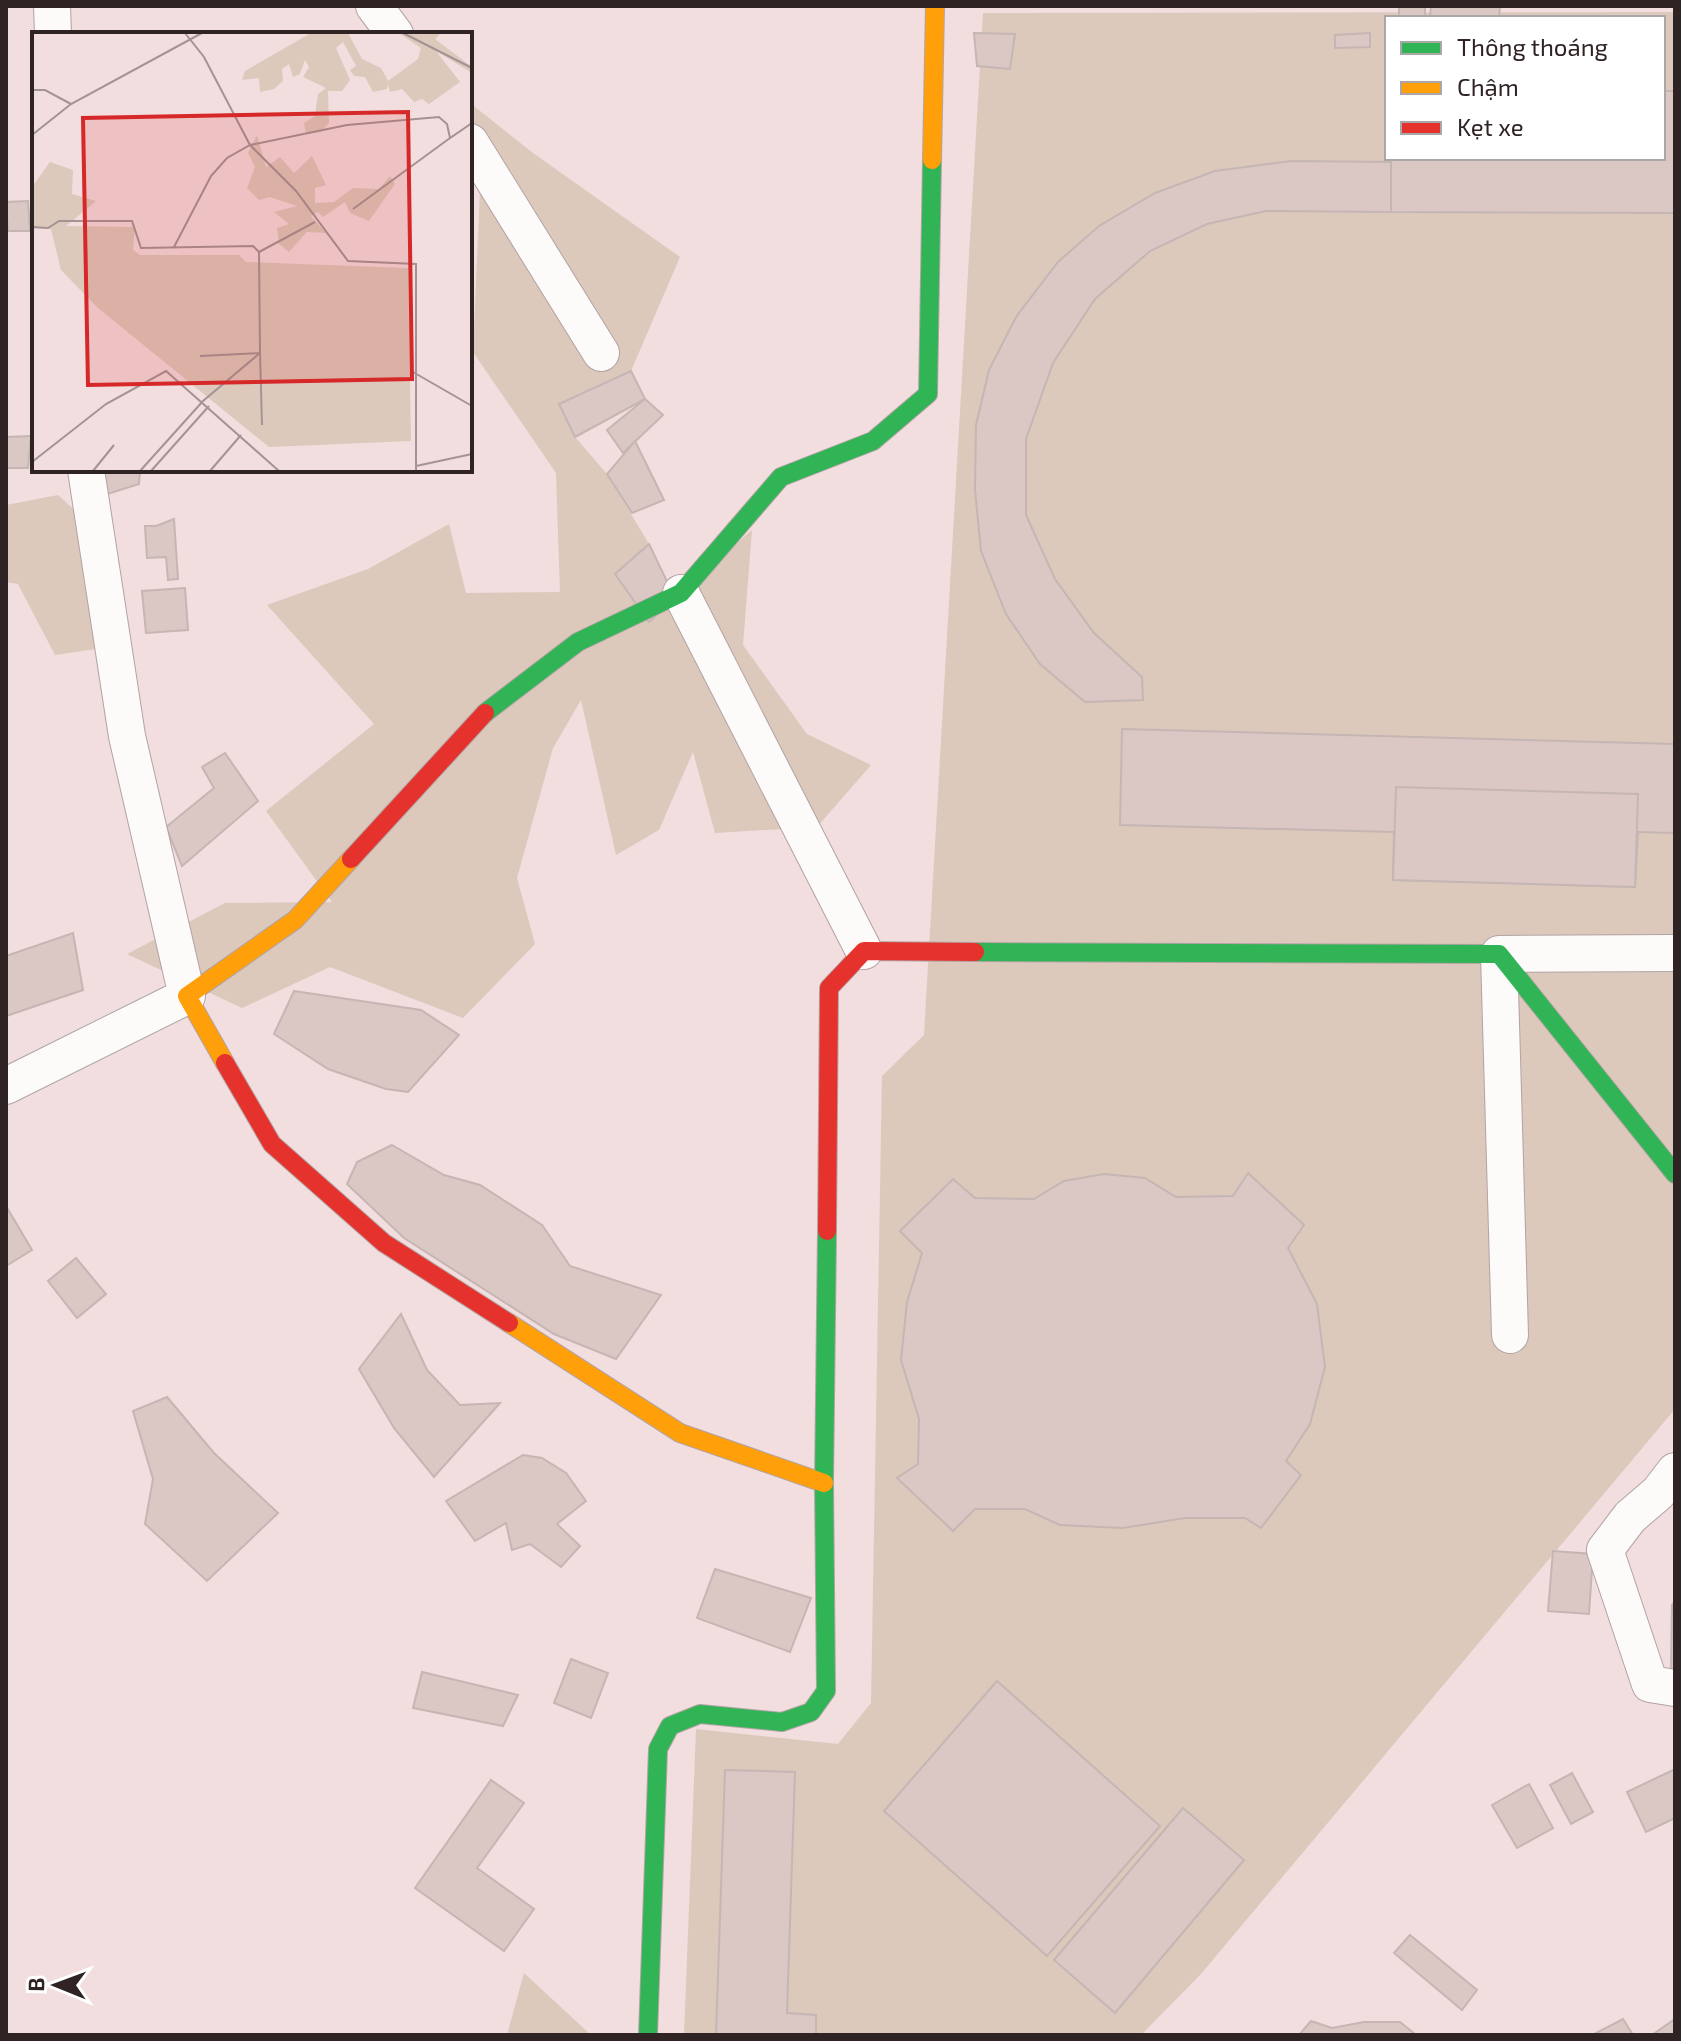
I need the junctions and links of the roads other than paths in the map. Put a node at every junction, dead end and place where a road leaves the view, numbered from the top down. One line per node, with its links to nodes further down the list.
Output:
1 (52, 6): 4 (street)
2 (374, 6): 5 (street)
3 (935, 6): 9 (street)
4 (53, 32)
5 (394, 32)
6 (472, 145): 7 (street)
7 (601, 353)
8 (86, 472): 13 (street)
9 (681, 593): 10 (street); 13 (street)
10 (864, 951): 12 (street); 18 (street)
11 (1675, 953): 12 (street)
12 (1499, 954): 15 (street); 16 (street)
13 (187, 996): 14 (street); 18 (street)
14 (6, 1086)
15 (1675, 1174)
16 (1510, 1335)
17 (1675, 1471): 19 (street)
18 (824, 1483): 20 (street)
19 (1675, 1688)
20 (648, 2035)

